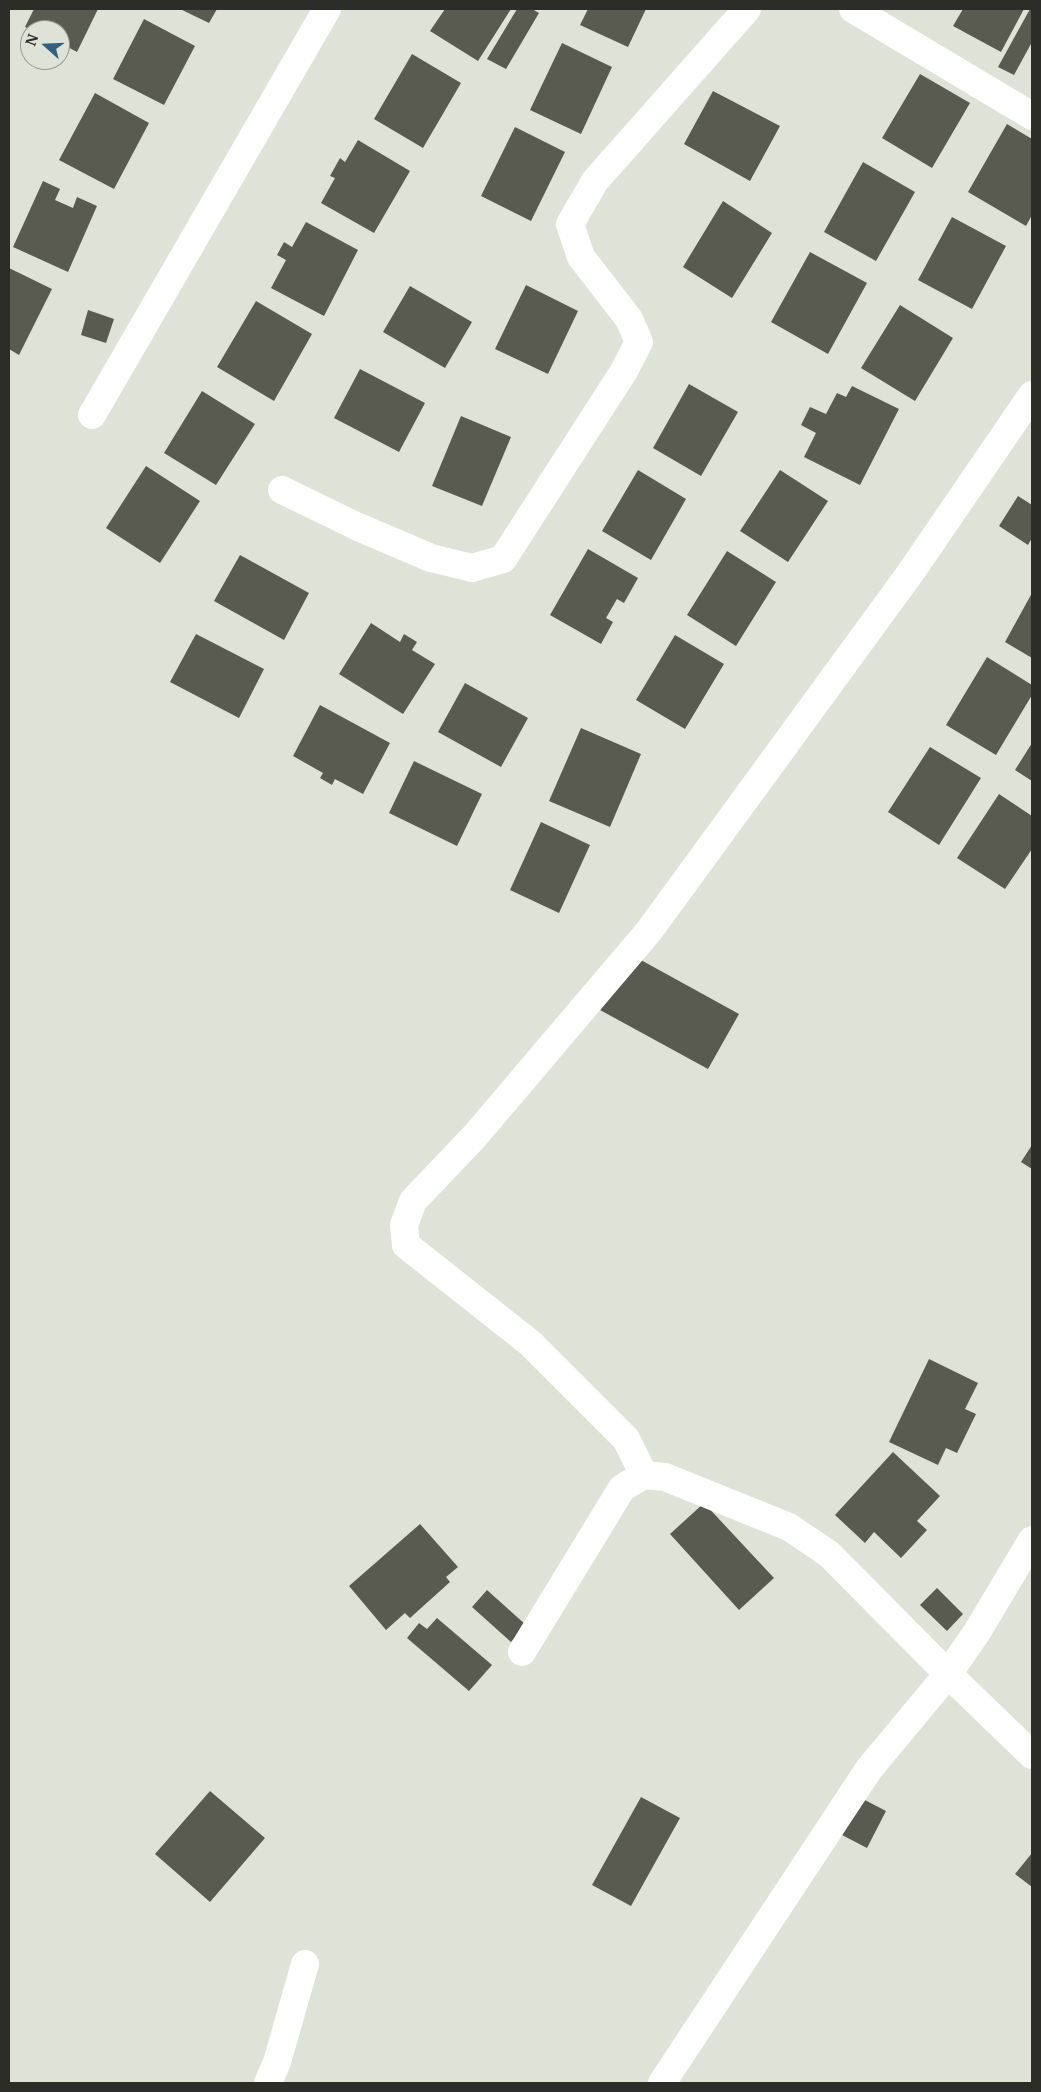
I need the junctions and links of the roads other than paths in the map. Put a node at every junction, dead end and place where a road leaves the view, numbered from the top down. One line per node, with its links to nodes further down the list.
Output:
1 (327, 9): 6 (street)
2 (747, 9): 7 (street)
3 (853, 9): 4 (street)
4 (1032, 116)
5 (1032, 395): 8 (street)
6 (92, 415)
7 (282, 490)
8 (644, 1475): 10 (street); 11 (street)
9 (1032, 1540): 11 (street)
10 (522, 1652)
11 (948, 1674): 12 (street); 15 (street)
12 (1032, 1755)
13 (305, 1964): 14 (street)
14 (268, 2083)
15 (662, 2083)

